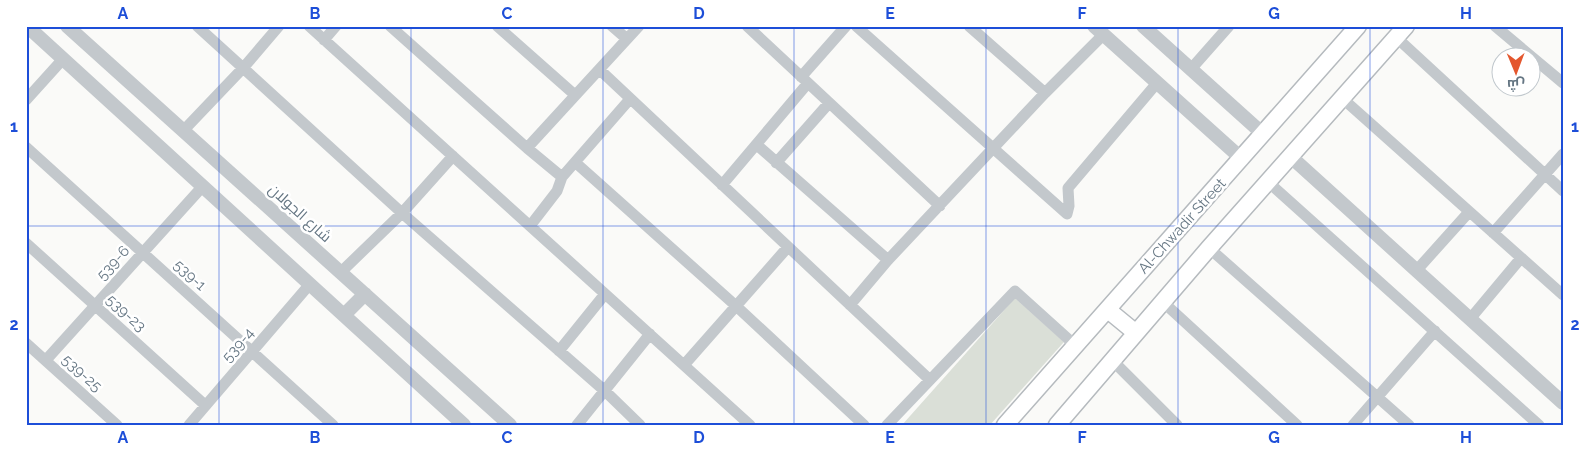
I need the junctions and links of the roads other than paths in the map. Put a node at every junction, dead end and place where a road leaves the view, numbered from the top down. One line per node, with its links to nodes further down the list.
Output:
1 (27, 26): 23 (street)
2 (68, 26): 36 (street, شارع الجولان)
3 (197, 26): 24 (street)
4 (280, 26): 24 (street)
5 (309, 26): 22 (street)
6 (336, 26): 22 (street)
7 (390, 26): 40 (street)
8 (497, 26): 31 (street)
9 (612, 26): 21 (street)
10 (639, 26): 21 (street)
11 (747, 26): 27 (street)
12 (846, 26): 27 (street)
13 (856, 26): 41 (street)
14 (969, 26): 30 (street)
15 (1143, 26): 25 (street)
16 (1229, 26): 25 (street)
17 (1358, 26): 37 (main road, Al-Chwadir Street)
18 (1495, 26): 29 (street)
19 (1098, 30): 28 (street); 30 (street)
20 (1402, 32): 32 (main road); 48 (street)
21 (627, 39): 26 (street)
22 (324, 40): 43 (street)
23 (63, 59): 34 (street); 52 (street)
24 (244, 67): 36 (street); 56 (street)
25 (1191, 69): 37 (street)
26 (600, 70): 31 (street); 33 (street)
27 (804, 80): 35 (street); 38 (street)
28 (1157, 83): 41 (street); 45 (street)
29 (1563, 83)
30 (1045, 93): 41 (street)
31 (575, 96): 40 (street)
32 (1342, 98): 44 (main road); 55 (street)
33 (630, 99): 46 (street); 51 (street)
34 (26, 100)
35 (829, 103): 47 (street); 54 (street)
36 (184, 130): 66 (street, شارع الجولان)
37 (1263, 134): 45 (main road, Al-Chwadir Street)
38 (757, 145): 47 (street); 51 (street)
39 (26, 147): 62 (street, 539-1)
40 (527, 148): 49 (street)
41 (993, 149): 54 (street)
42 (1563, 154): 48 (street)
43 (453, 156): 56 (street); 57 (street)
44 (1290, 156): 50 (main road); 65 (street)
45 (1242, 159): 75 (main road, Al-Chwadir Street)
46 (576, 163): 49 (street); 73 (street)
47 (776, 163): 64 (street)
48 (1545, 174): 53 (street); 58 (street)
49 (562, 177): 57 (street)
50 (1267, 181): 61 (main road); 78 (street)
51 (722, 185): 60 (street)
52 (203, 186): 62 (street, 539-6); 67 (street)
53 (1563, 191)
54 (940, 206): 64 (street)
55 (1469, 212): 58 (street); 65 (street)
56 (402, 213): 66 (street); 84 (street)
57 (530, 226): 69 (street)
58 (1493, 233): 63 (street)
59 (26, 243): 72 (street, 539-23)
60 (788, 247): 73 (street); 74 (street)
61 (1209, 248): 71 (main road); 90 (street)
62 (143, 253): 72 (street, 539-6); 83 (street, 539-1)
63 (1521, 258): 70 (street); 77 (street)
64 (888, 260): 74 (street)
65 (1416, 271): 77 (street)
66 (341, 272): 68 (street, شارع الجولان)
67 (310, 284): 76 (street); 83 (street, 539-4)
68 (365, 294): 76 (street); 98 (street, شارع الجولان)
69 (605, 294): 80 (street); 84 (street)
70 (1563, 295)
71 (1163, 302): 79 (main road); 106 (street)
72 (95, 305): 85 (street, 539-6); 92 (street, 539-23)
73 (735, 305): 87 (street); 102 (street)
74 (850, 305): 88 (street)
75 (1108, 310): 79 (main road); 82 (main road, Al-Chwadir Street)
76 (344, 315): 97 (street)
77 (1470, 319): 91 (street)
78 (1435, 331): 90 (street); 109 (street)
79 (1136, 333): 86 (main road)
80 (650, 334): 87 (street); 89 (street)
81 (26, 343): 85 (street, 539-25)
82 (1076, 346): 88 (street); 104 (main road, Al-Chwadir Street)
83 (252, 351): 92 (street, 539-4); 96 (street, 539-1)
84 (559, 351): 89 (street)
85 (46, 360): 94 (street, 539-25)
86 (1112, 360): 93 (main road); 105 (street)
87 (684, 365): 101 (street)
88 (930, 380): 103 (street)
89 (605, 392): 99 (street); 100 (street)
90 (1378, 396): 107 (street); 108 (street)
91 (1563, 403)
92 (206, 405): 95 (street, 539-4)
93 (1058, 424)
94 (118, 425)
95 (188, 425)
96 (334, 425)
97 (464, 425)
98 (510, 425)
99 (577, 425)
100 (640, 425)
101 (750, 425)
102 (864, 425)
103 (887, 425)
104 (1005, 425)
105 (1177, 425)
106 (1296, 425)
107 (1353, 425)
108 (1409, 425)
109 (1539, 425)

